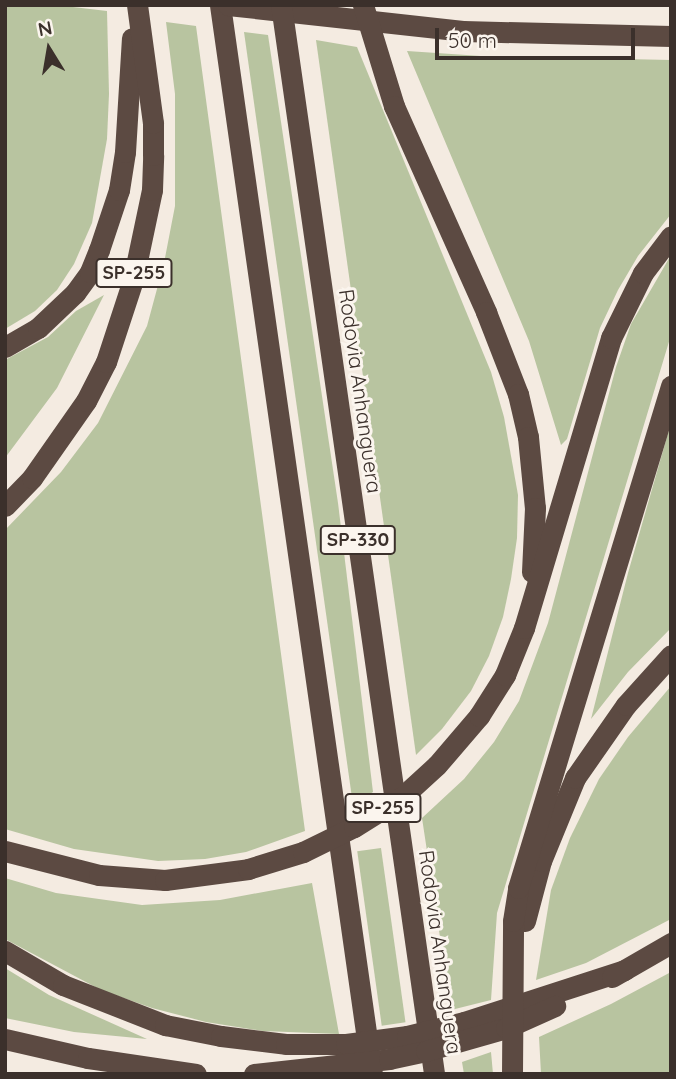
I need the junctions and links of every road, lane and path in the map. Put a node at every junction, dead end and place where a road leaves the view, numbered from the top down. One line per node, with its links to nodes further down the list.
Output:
1 (132, 5): 9 (highway)
2 (137, 5): 11 (highway, SP-255)
3 (220, 5): 23 (highway, SP-330)
4 (228, 5): 7 (highway)
5 (281, 5): 24 (highway, Rodovia Anhanguera / SP-330)
6 (363, 5): 12 (highway)
7 (671, 36)
8 (671, 236): 12 (highway)
9 (5, 347)
10 (671, 386): 18 (highway)
11 (5, 506)
12 (527, 619): 14 (highway, SP-255)
13 (671, 655): 18 (highway)
14 (5, 850)
15 (671, 943): 17 (highway)
16 (5, 951): 17 (highway)
17 (625, 970): 20 (highway)
18 (513, 974): 25 (highway)
19 (5, 1039): 21 (highway)
20 (283, 1072): 22 (highway)
21 (196, 1074)
22 (254, 1074)
23 (372, 1074)
24 (434, 1074)
25 (512, 1074)

